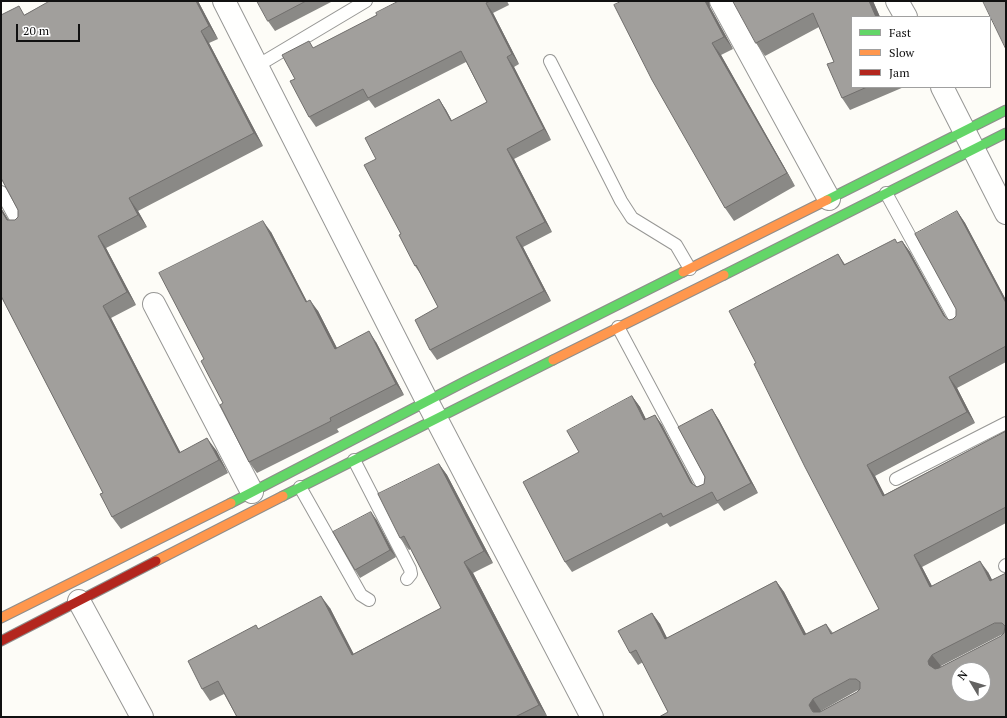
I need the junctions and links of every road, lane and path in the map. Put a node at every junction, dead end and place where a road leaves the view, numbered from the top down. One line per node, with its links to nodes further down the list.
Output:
1 (224, 1): 7 (street)
2 (366, 1): 7 (lane)
3 (721, 1): 14 (street)
4 (897, 1): 5 (street)
5 (905, 16)
6 (550, 61): 17 (lane)
7 (257, 66): 21 (street)
8 (943, 88): 11 (street)
9 (1006, 110): 11 (street)
10 (1006, 133): 11 (street)
11 (969, 140): 13 (street); 14 (street); 15 (street)
12 (1, 192): 16 (lane)
13 (886, 192): 19 (lane); 20 (street)
14 (829, 199): 17 (street)
15 (1006, 214)
16 (20, 226)
17 (690, 269): 21 (street)
18 (154, 304): 27 (street)
19 (958, 324)
20 (618, 327): 21 (street); 26 (lane)
21 (431, 410): 23 (street); 27 (street); 34 (street)
22 (1006, 424): 24 (lane)
23 (354, 460): 25 (street); 28 (lane)
24 (896, 479)
25 (300, 487): 29 (lane); 30 (street)
26 (705, 490)
27 (252, 492): 31 (street)
28 (407, 579)
29 (369, 600)
30 (79, 601): 32 (street); 33 (street)
31 (1, 618)
32 (1, 641)
33 (142, 717)
34 (592, 717)

